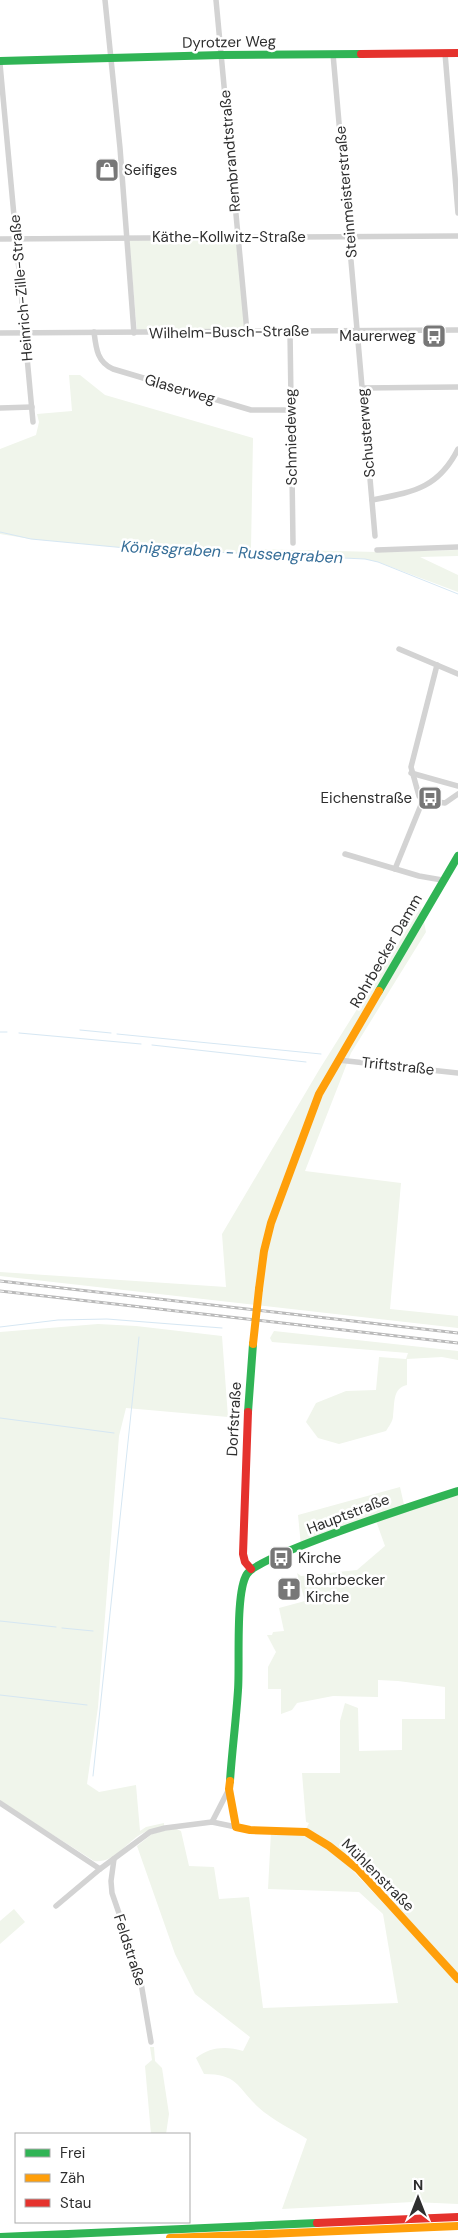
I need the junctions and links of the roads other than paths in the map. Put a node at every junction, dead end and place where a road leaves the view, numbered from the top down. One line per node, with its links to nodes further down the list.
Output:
1 (105, 0): 7 (street)
2 (216, 0): 6 (street, Rembrandtstraße)
3 (445, 53): 4 (main road, Dyrotzer Weg); 5 (main road, Dyrotzer Weg); 9 (street)
4 (458, 53)
5 (333, 54): 6 (main road, Dyrotzer Weg); 10 (street, Steinmeisterstraße)
6 (221, 55): 7 (main road, Dyrotzer Weg); 12 (street, Rembrandtstraße)
7 (111, 57): 8 (main road, Dyrotzer Weg); 13 (street)
8 (0, 63): 14 (street, Heinrich-Zille-Straße)
9 (458, 213)
10 (350, 236): 11 (street, Käthe-Kollwitz-Straße); 12 (street, Käthe-Kollwitz-Straße); 16 (street, Steinmeisterstraße)
11 (458, 236)
12 (238, 237): 13 (street, Käthe-Kollwitz-Straße); 22 (street, Rembrandtstraße)
13 (126, 238): 14 (street, Käthe-Kollwitz-Straße); 23 (street)
14 (16, 239): 15 (street, Käthe-Kollwitz-Straße); 20 (street, Heinrich-Zille-Straße)
15 (0, 240)
16 (357, 330): 17 (street, Wilhelm-Busch-Straße); 18 (street, Wilhelm-Busch-Straße); 25 (street, Schusterweg)
17 (458, 330)
18 (290, 331): 22 (street, Wilhelm-Busch-Straße); 28 (street, Schmiedeweg)
19 (0, 332): 20 (street, Wilhelm-Busch-Straße)
20 (25, 332): 21 (street, Wilhelm-Busch-Straße); 26 (street, Heinrich-Zille-Straße)
21 (94, 332): 23 (street, Wilhelm-Busch-Straße); 28 (street, Glaserweg)
22 (247, 332): 23 (street, Wilhelm-Busch-Straße)
23 (134, 333)
24 (458, 387): 25 (street)
25 (362, 388): 31 (street, Schusterweg)
26 (32, 407): 27 (street); 29 (street, Heinrich-Zille-Straße)
27 (0, 408)
28 (291, 410): 33 (street, Schmiedeweg)
29 (33, 422)
30 (458, 449): 31 (street)
31 (372, 500): 32 (street, Schusterweg)
32 (375, 536)
33 (292, 543)
34 (458, 547): 35 (street)
35 (377, 550)
36 (399, 649): 37 (street)
37 (436, 665): 38 (street); 39 (street)
38 (458, 674)
39 (411, 773): 40 (street); 42 (street)
40 (458, 786)
41 (458, 794): 42 (street)
42 (423, 800): 45 (street)
43 (345, 854): 45 (street)
44 (458, 856): 46 (main road, Rohrbecker Damm)
45 (394, 869): 46 (street)
46 (442, 880): 47 (main road, Rohrbecker Damm)
47 (338, 1060): 48 (street, Triftstraße); 50 (main road, Dorfstraße, bridge)
48 (458, 1072)
49 (458, 1492): 50 (main road, Hauptstraße)
50 (251, 1569): 51 (main road)
51 (229, 1790): 53 (street); 54 (main road)
52 (0, 1803): 56 (street)
53 (212, 1822): 54 (street); 55 (street)
54 (236, 1827): 58 (main road, Mühlenstraße)
55 (114, 1859): 56 (street); 59 (street, Feldstraße)
56 (100, 1869): 57 (street)
57 (56, 1906)
58 (458, 1979)
59 (151, 2042)
60 (458, 2217): 62 (main road)
61 (458, 2226): 63 (main road)
62 (0, 2236)
63 (170, 2238)

